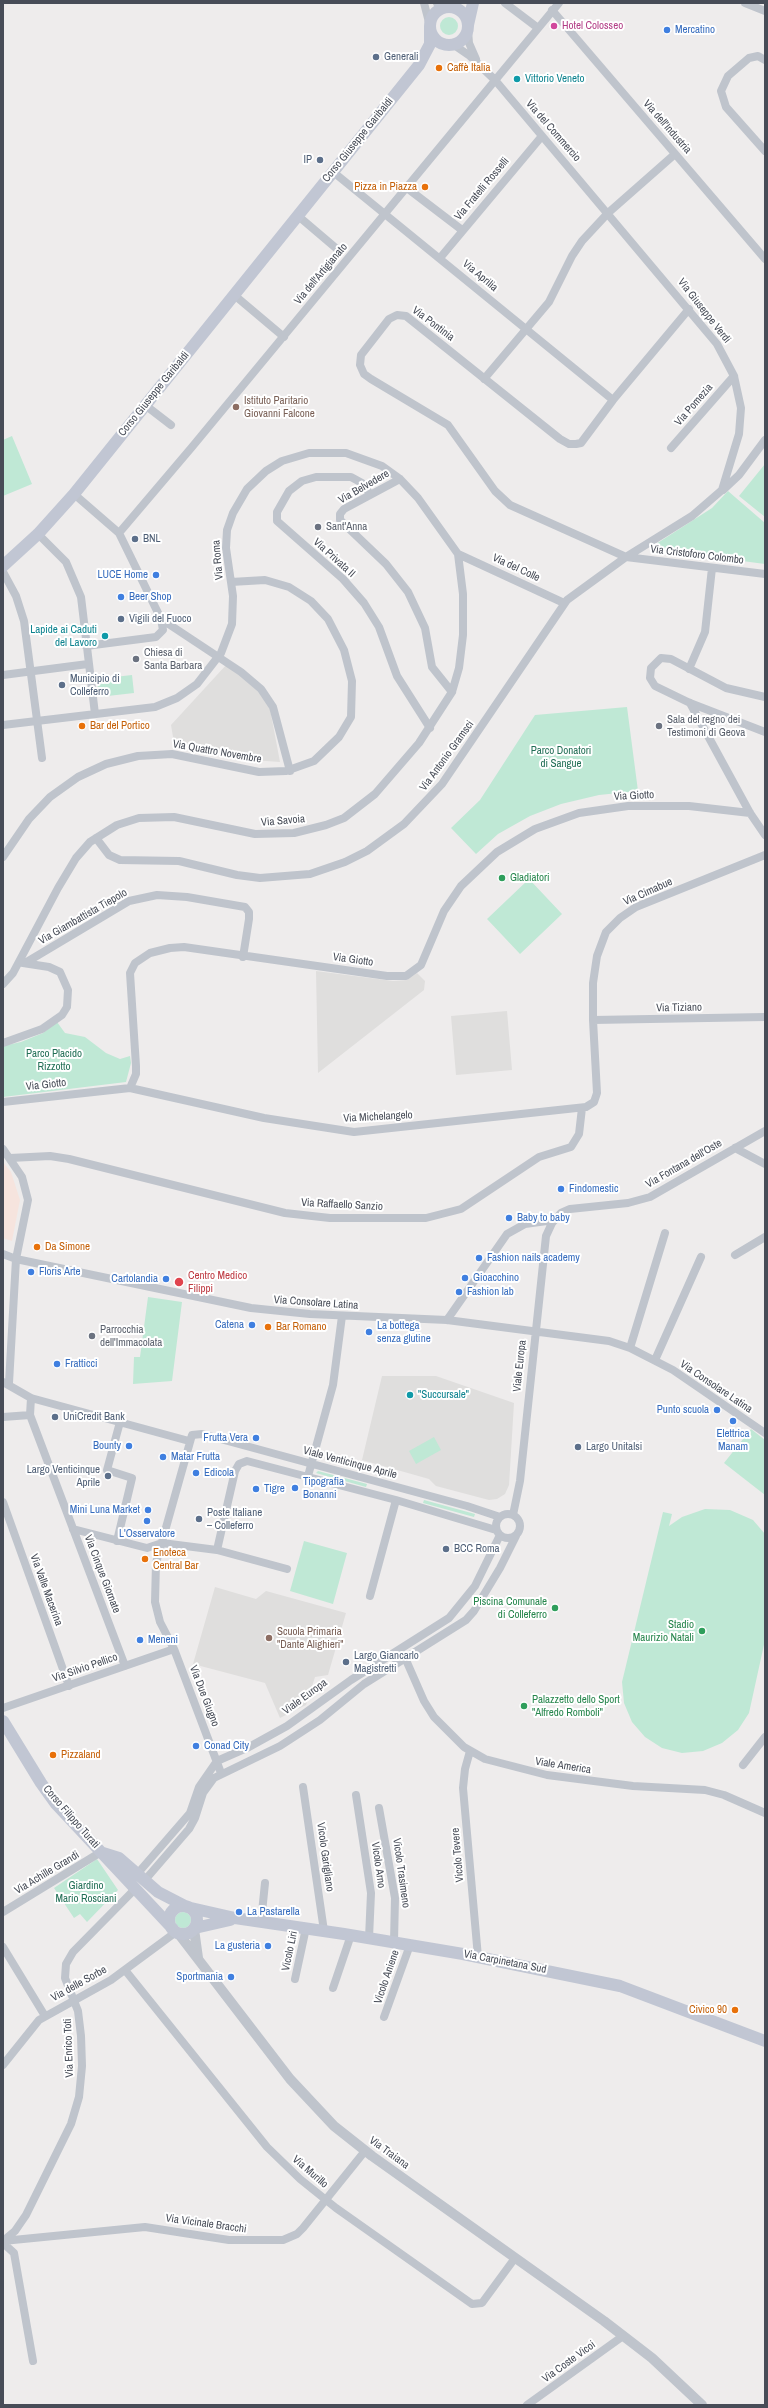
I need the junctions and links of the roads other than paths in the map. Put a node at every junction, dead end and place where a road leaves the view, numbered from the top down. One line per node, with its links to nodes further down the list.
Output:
1 (424, 3): 9 (street)
2 (473, 3): 11 (main road)
3 (505, 3): 10 (street)
4 (559, 3): 7 (street)
5 (745, 3): 8 (street)
6 (447, 4): 9 (main road); 11 (main road)
7 (552, 10): 10 (street, Via dell'Artigianato); 19 (street, Via dell'Industria)
8 (765, 11)
9 (430, 26): 12 (main road); 15 (main road, Corso Giuseppe Garibaldi)
10 (538, 28): 16 (street, Via dell'Artigianato)
11 (468, 30): 12 (main road); 14 (street, Via del Commercio)
12 (454, 45): 14 (street, Via del Commercio); 15 (main road, Corso Giuseppe Garibaldi)
13 (765, 60): 18 (street)
14 (480, 64): 16 (street, Via del Commercio)
15 (419, 65): 20 (main road, Corso Giuseppe Garibaldi)
16 (495, 80): 17 (street, Via del Commercio); 21 (street, Via dell'Artigianato)
17 (542, 136): 22 (street, Via del Commercio); 25 (street, Via Fratelli Rosselli)
18 (765, 151)
19 (675, 154): 22 (street); 28 (street, Via dell'Industria)
20 (332, 171): 23 (street, Via Aprilia); 24 (main road, Corso Giuseppe Garibaldi)
21 (407, 188): 23 (street, Via dell'Artigianato); 25 (street)
22 (608, 213): 30 (street, Via Giuseppe Verdi); 31 (street)
23 (386, 214): 27 (street, Via Aprilia); 32 (street, Via dell'Artigianato)
24 (297, 215): 26 (street); 29 (main road, Corso Giuseppe Garibaldi)
25 (462, 230): 27 (street, Via Fratelli Rosselli)
26 (337, 249)
27 (440, 258): 31 (street, Via Aprilia)
28 (765, 259)
29 (234, 294): 32 (street); 36 (main road, Corso Giuseppe Garibaldi)
30 (690, 309): 33 (street, Via Giuseppe Verdi); 35 (street, Via Pontinia)
31 (526, 329): 34 (street); 35 (street, Via Aprilia)
32 (284, 337): 44 (street, Via dell'Artigianato)
33 (734, 376): 39 (street, Via Pomezia); 41 (street, Via Giuseppe Verdi)
34 (484, 379): 35 (street, Via Pontinia); 47 (street, Via Pontinia)
35 (613, 400)
36 (145, 405): 37 (street); 42 (main road, Corso Giuseppe Garibaldi)
37 (171, 425)
38 (765, 440): 41 (street)
39 (671, 448)
40 (400, 479): 43 (street, Via Belvedere); 46 (street, Via Roma); 52 (street, Via Roma)
41 (722, 490): 47 (street)
42 (74, 494): 44 (street); 45 (main road, Corso Giuseppe Garibaldi)
43 (370, 494): 61 (street, Via Belvedere); 67 (street, Via Privata II)
44 (119, 533): 54 (street)
45 (38, 534): 48 (main road, Corso Giuseppe Garibaldi); 55 (street)
46 (458, 554): 53 (street, Via del Colle); 61 (street, Via Savoia)
47 (626, 557): 49 (street, Via Cristoforo Colombo); 53 (street, Via Antonio Gramsci)
48 (3, 566)
49 (712, 568): 51 (street, Via Cristoforo Colombo); 58 (street)
50 (3, 572): 59 (street)
51 (765, 574)
52 (231, 582): 56 (street, Via Roma); 70 (street, Via Quattro Novembre)
53 (564, 603): 73 (street, Via Antonio Gramsci)
54 (161, 619): 55 (street); 56 (street)
55 (86, 646): 57 (street)
56 (219, 657): 64 (street, Via Roma); 70 (street)
57 (88, 664): 59 (street); 64 (street)
58 (689, 668): 62 (street); 63 (street)
59 (31, 672): 60 (street); 65 (street)
60 (3, 675)
61 (452, 692): 67 (street, Via Savoia)
62 (765, 697)
63 (690, 703): 68 (street); 71 (street)
64 (95, 714): 65 (street, Via Roma)
65 (38, 721): 66 (street, Via Roma); 69 (street)
66 (3, 725)
67 (430, 728): 73 (street, Via Savoia)
68 (765, 732)
69 (42, 758)
70 (290, 771): 75 (street, Via Quattro Novembre)
71 (750, 813): 72 (street); 76 (street, Via Giotto)
72 (765, 835)
73 (96, 838): 77 (street, Via Savoia)
74 (765, 855): 80 (street, Via Cimabue)
75 (3, 856)
76 (243, 957): 77 (street, Via Giambattista Tiepolo); 82 (street, Via Giotto)
77 (21, 963): 78 (street, Via Savoia); 81 (street)
78 (3, 984)
79 (765, 1017): 80 (street, Via Tiziano)
80 (593, 1020): 84 (street, Via Cimabue)
81 (3, 1043)
82 (130, 1088): 83 (street, Via Giotto); 84 (street, Via Michelangelo)
83 (3, 1102)
84 (582, 1108): 88 (street, Via Raffaello Sanzio)
85 (765, 1131): 86 (street, Via Fontana dell'Oste)
86 (735, 1148): 89 (street); 90 (street, Via Fontana dell'Oste)
87 (3, 1149): 88 (street)
88 (10, 1158): 96 (street)
89 (765, 1164)
90 (554, 1220): 98 (street, Via Fontana dell'Oste); 99 (street, Viale Europa)
91 (665, 1233): 100 (street)
92 (765, 1237): 94 (street)
93 (3, 1254): 96 (street, Via Consolare Latina)
94 (735, 1255)
95 (701, 1256): 101 (street)
96 (16, 1259): 97 (street, Via Consolare Latina); 102 (street)
97 (342, 1316): 98 (street, Via Consolare Latina); 109 (street)
98 (447, 1320): 99 (street, Via Consolare Latina)
99 (536, 1330): 100 (street, Via Consolare Latina); 113 (street, Viale Europa)
100 (630, 1348): 101 (street, Via Consolare Latina)
101 (655, 1360): 107 (street, Via Consolare Latina)
102 (6, 1382): 103 (street, Viale Venticinque Aprile)
103 (31, 1398): 104 (street, Via Cinque Giornate); 106 (street, Viale Venticinque Aprile)
104 (30, 1415): 105 (street); 115 (street, Via Cinque Giornate)
105 (3, 1417)
106 (120, 1422): 108 (street, Viale Venticinque Aprile); 118 (street)
107 (765, 1433)
108 (192, 1438): 109 (street, Viale Venticinque Aprile); 119 (street, Via Due Giugno)
109 (312, 1464): 110 (street); 114 (street, Viale Venticinque Aprile)
110 (308, 1476): 111 (street); 120 (street)
111 (396, 1500): 116 (street); 122 (street)
112 (3, 1502): 126 (street, Via Valle Macerina)
113 (513, 1515): 114 (street); 117 (street)
114 (500, 1517): 116 (street)
115 (73, 1530): 118 (street); 125 (street, Via Cinque Giornate)
116 (498, 1532): 117 (street); 131 (street, Viale Europa)
117 (516, 1536): 124 (street)
118 (117, 1541): 119 (street)
119 (162, 1543): 120 (street); 123 (street, Via Due Giugno)
120 (217, 1550): 121 (street)
121 (287, 1569)
122 (370, 1596)
123 (174, 1649): 125 (street, Via Silvio Pellico); 131 (street, Via Due Giugno)
124 (406, 1660): 130 (street, Viale America); 133 (street)
125 (125, 1666): 126 (street, Via Silvio Pellico)
126 (68, 1686): 127 (street, Via Silvio Pellico)
127 (3, 1708)
128 (3, 1721): 138 (main road, Corso Filippo Turati)
129 (765, 1737): 132 (street)
130 (470, 1751): 137 (street, Viale America); 154 (street, Vicolo Tevere)
131 (217, 1761): 133 (street, Via Due Giugno); 139 (street)
132 (743, 1765)
133 (222, 1773): 139 (street)
134 (303, 1787): 148 (street, Vicolo Garigliano)
135 (356, 1795): 150 (street, Vicolo Arno)
136 (379, 1808): 151 (street, Vicolo Trasimeno)
137 (765, 1813)
138 (101, 1852): 139 (main road, Corso Filippo Turati); 142 (street, Via Achille Grandi)
139 (137, 1881): 141 (main road, Corso Filippo Turati); 147 (main road, Corso Filippo Turati); 159 (street, Via Enrico Toti)
140 (265, 1883): 144 (street)
141 (189, 1907): 143 (main road, Via Carpinetana Sud); 146 (main road); 147 (main road)
142 (3, 1912)
143 (235, 1918): 144 (main road, Via Carpinetana Sud); 146 (main road, Via Carpinetana Sud)
144 (261, 1922): 145 (main road, Via Carpinetana Sud)
145 (306, 1928): 148 (main road, Via Carpinetana Sud); 157 (street, Vicolo Liri)
146 (194, 1929): 147 (main road); 155 (street, Via Traiana)
147 (176, 1931): 155 (street, Via Traiana); 156 (street, Via delle Sorbe)
148 (324, 1931): 149 (main road, Via Carpinetana Sud)
149 (351, 1935): 150 (main road, Via Carpinetana Sud); 158 (street)
150 (369, 1938): 151 (main road, Via Carpinetana Sud)
151 (394, 1942): 152 (main road, Via Carpinetana Sud)
152 (410, 1944): 154 (main road, Via Carpinetana Sud); 161 (street, Vicolo Aniene)
153 (3, 1947): 160 (street)
154 (478, 1957): 162 (main road, Via Carpinetana Sud)
155 (199, 1962): 164 (street, Via Traiana)
156 (125, 1970): 159 (street, Via delle Sorbe); 165 (street, Via Murillo)
157 (295, 1979)
158 (333, 1988)
159 (74, 2000): 160 (street, Via delle Sorbe); 166 (street, Via Enrico Toti)
160 (45, 2016): 163 (street, Via delle Sorbe)
161 (384, 2017)
162 (765, 2041)
163 (3, 2065)
164 (365, 2151): 165 (street, Via Vicinale Bracchi); 167 (street, Via Traiana)
165 (326, 2200): 166 (street, Via Vicinale Bracchi); 167 (street, Via Murillo)
166 (3, 2242): 169 (street)
167 (515, 2258): 168 (street, Via Traiana)
168 (623, 2336): 170 (street, Via Coste Vicoi); 171 (street, Via Traiana)
169 (33, 2361)
170 (526, 2405)
171 (702, 2405)

